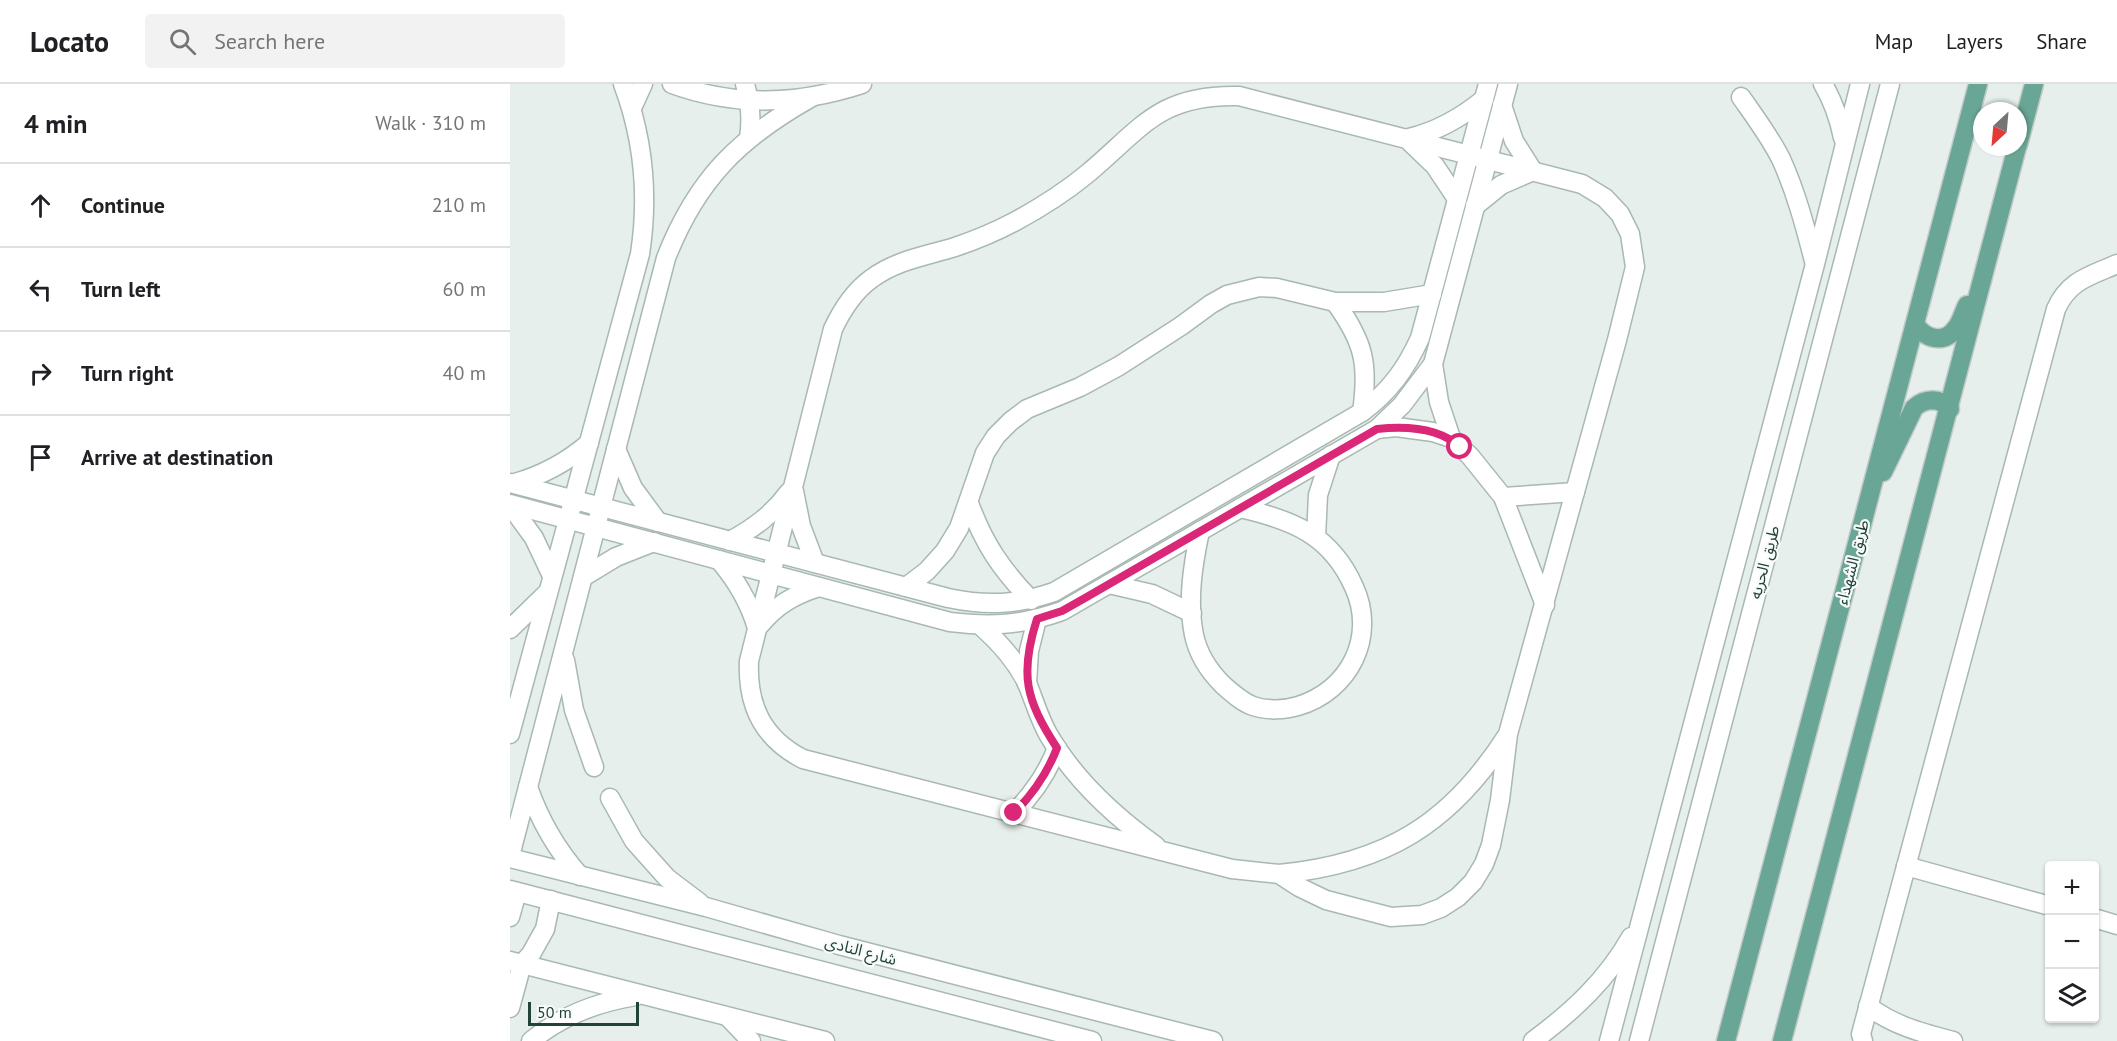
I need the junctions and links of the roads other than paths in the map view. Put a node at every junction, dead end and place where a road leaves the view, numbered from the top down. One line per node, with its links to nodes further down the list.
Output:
1 (623, 84): 16 (street)
2 (643, 84): 16 (street)
3 (672, 84): 12 (street)
4 (862, 84): 13 (street)
5 (1508, 84): 15 (street)
6 (1823, 84): 20 (street)
7 (1860, 84): 20 (street, طريق الحريه)
8 (1890, 84): 26 (street, طريق الحريه)
9 (1978, 84): 34 (main road, طريق الشهداء)
10 (2034, 84): 17 (main road)
11 (1486, 92): 19 (street); 21 (street)
12 (747, 93): 13 (street); 18 (street)
13 (812, 97): 18 (street)
14 (1741, 97): 29 (street)
15 (1502, 105): 23 (street); 24 (street)
16 (632, 108): 40 (street)
17 (2027, 111)
18 (749, 138): 41 (street)
19 (1406, 139): 21 (street); 27 (street); 45 (street)
20 (1844, 143): 25 (street, طريق الحريه)
21 (1469, 155): 23 (street); 27 (street)
22 (2015, 156): 31 (main road)
23 (1487, 160): 24 (street); 28 (street)
24 (1533, 171): 28 (street); 46 (street)
25 (1835, 182): 26 (street); 29 (street, طريق الحريه)
26 (1862, 190): 114 (street, طريق الحريه)
27 (1457, 199): 32 (street)
28 (1475, 206): 35 (street)
29 (1815, 264): 95 (street, طريق الحريه)
30 (2117, 264): 87 (street)
31 (1983, 277): 34 (main road); 36 (main road)
32 (1432, 294): 33 (street); 37 (street)
33 (1335, 302): 37 (street); 49 (street)
34 (1915, 324): 43 (main road, طريق الشهداء)
35 (1433, 364): 38 (street); 39 (street)
36 (1950, 409): 43 (main road); 116 (main road)
37 (1362, 412): 69 (street)
38 (1377, 429): 39 (street); 42 (street)
39 (1451, 438): 47 (street)
40 (589, 443): 44 (street); 48 (street)
41 (616, 449): 51 (street); 54 (street)
42 (1331, 455): 52 (street); 57 (street)
43 (1874, 479): 115 (main road, طريق الشهداء)
44 (512, 483): 48 (street)
45 (793, 486): 58 (street); 60 (street); 62 (street)
46 (1575, 492): 47 (street); 70 (street)
47 (1503, 497): 70 (street)
48 (573, 500): 51 (street); 53 (street)
49 (969, 503): 68 (street); 69 (street)
50 (510, 505): 53 (street); 65 (street)
51 (601, 507): 54 (street); 55 (street)
52 (1240, 508): 56 (street); 57 (street)
53 (568, 519): 55 (street); 65 (street)
54 (658, 522): 58 (street)
55 (596, 527): 59 (street); 64 (street)
56 (1200, 531): 66 (street); 71 (street)
57 (1317, 537): 71 (street)
58 (730, 541): 60 (street)
59 (654, 542): 61 (street); 64 (street)
60 (776, 553): 62 (street); 63 (street)
61 (719, 560): 63 (street); 75 (street)
62 (815, 563): 68 (street)
63 (771, 574): 67 (street); 75 (street)
64 (583, 577): 76 (street)
65 (550, 584): 74 (street); 78 (street)
66 (1109, 584): 71 (street); 72 (street)
67 (819, 586): 73 (street); 75 (street)
68 (906, 587): 69 (street)
69 (1031, 600)
70 (1545, 605): 79 (street)
71 (1192, 613)
72 (1037, 619): 73 (street); 77 (street)
73 (981, 626): 77 (street)
74 (510, 629)
75 (757, 629): 84 (street)
76 (564, 650): 81 (street); 82 (street)
77 (1027, 684): 80 (street)
78 (510, 734)
79 (1508, 734): 88 (street); 88 (street)
80 (1057, 748): 84 (street); 85 (street)
81 (594, 767)
82 (528, 787): 86 (street); 89 (street)
83 (610, 798): 93 (street)
84 (1014, 813): 85 (street)
85 (1165, 852): 88 (street)
86 (510, 857): 89 (street, شارع النادى)
87 (1906, 866): 92 (street); 104 (street)
88 (1279, 874)
89 (580, 876): 93 (street, شارع النادى)
90 (514, 891): 91 (street, شارع النادى); 94 (street)
91 (550, 900): 100 (street); 101 (street, شارع النادى)
92 (2045, 905)
93 (706, 907): 98 (street, شارع النادى)
94 (510, 917)
95 (1642, 917): 112 (street); 113 (street, طريق الحريه)
96 (2099, 920): 97 (street)
97 (2117, 925)
98 (839, 945): 99 (street, شارع النادى); 101 (street)
99 (879, 955): 102 (street); 111 (street, شارع النادى)
100 (513, 962): 103 (street); 105 (street)
101 (832, 974): 102 (street, شارع النادى)
102 (874, 984): 110 (street, شارع النادى)
103 (642, 995): 106 (street); 107 (street)
104 (1868, 1006): 117 (street); 118 (street)
105 (510, 1008)
106 (726, 1016): 108 (street); 109 (street)
107 (531, 1041)
108 (751, 1041)
109 (825, 1041)
110 (1092, 1041)
111 (1213, 1041)
112 (1533, 1041)
113 (1609, 1041)
114 (1639, 1041)
115 (1726, 1041)
116 (1782, 1041)
117 (1863, 1041)
118 (1953, 1041)

